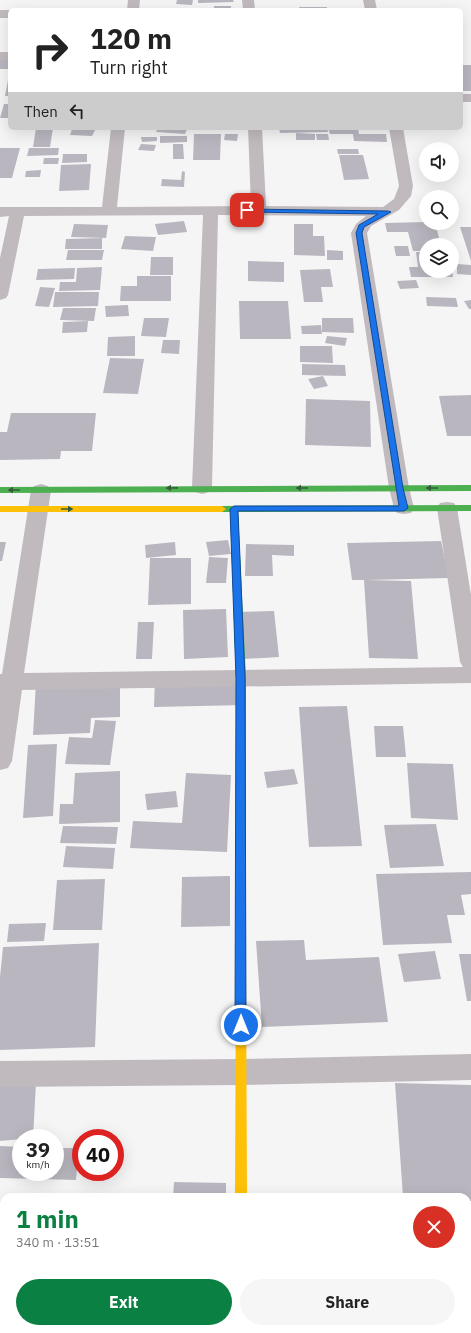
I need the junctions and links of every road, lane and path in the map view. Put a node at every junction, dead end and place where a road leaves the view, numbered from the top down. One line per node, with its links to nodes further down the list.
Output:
1 (118, 130): 8 (street)
2 (255, 130): 4 (street)
3 (396, 130): 9 (street)
4 (259, 210): 6 (street); 9 (street)
5 (18, 211): 7 (street); 8 (street); 10 (street)
6 (211, 211): 8 (street); 11 (street)
7 (0, 212)
8 (109, 212)
9 (388, 212): 12 (street)
10 (0, 295)
11 (202, 488): 12 (main road, one-way to 11); 15 (main road, one-way to 15)
12 (399, 488): 13 (main road, one-way to 12); 16 (street)
13 (471, 488)
14 (0, 490): 15 (main road, one-way to 14)
15 (39, 499): 19 (main road); 20 (main road, one-way to 20); 24 (street)
16 (404, 508): 17 (main road); 20 (main road)
17 (447, 508): 18 (main road); 21 (street)
18 (471, 508)
19 (0, 509)
20 (234, 509): 23 (main road)
21 (471, 662)
22 (471, 675): 23 (street)
23 (241, 678): 24 (street); 27 (main road)
24 (6, 682): 25 (street)
25 (0, 761)
26 (471, 1067): 27 (street)
27 (241, 1072): 28 (street); 29 (main road)
28 (0, 1074)
29 (241, 1193)

